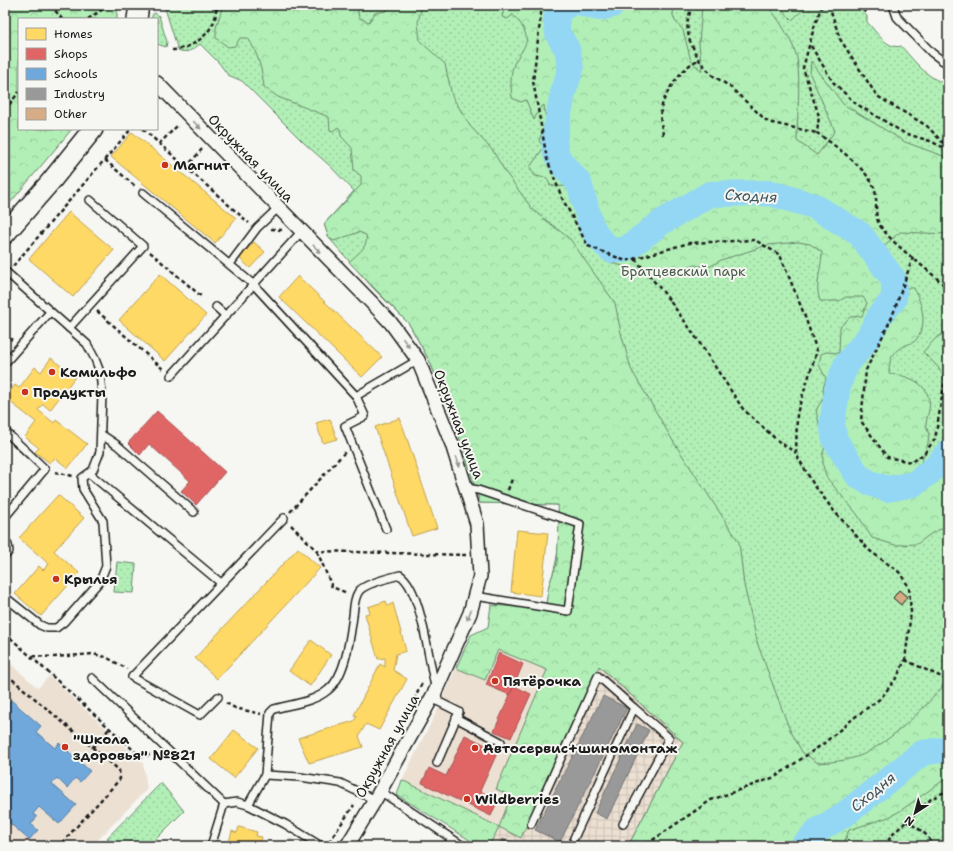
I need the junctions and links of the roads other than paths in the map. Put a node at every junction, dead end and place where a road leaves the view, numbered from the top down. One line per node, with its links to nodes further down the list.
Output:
1 (139, 5): 3 (main road)
2 (893, 5): 4 (lane)
3 (137, 18)
4 (948, 59)
5 (158, 86): 11 (street, Окружная улица, one-way to 11)
6 (92, 130): 8 (main road)
7 (104, 130): 8 (street)
8 (79, 148): 13 (main road)
9 (143, 193): 14 (lane)
10 (90, 200): 20 (lane)
11 (278, 208): 12 (street, Окружная улица); 14 (lane)
12 (301, 232): 16 (lane); 21 (street, Окружная улица, one-way to 21)
13 (5, 234)
14 (230, 264): 16 (lane)
15 (6, 272): 18 (lane)
16 (254, 285): 19 (lane); 24 (lane)
17 (216, 307): 19 (lane)
18 (50, 312): 20 (lane); 22 (lane)
19 (226, 316): 23 (lane)
20 (69, 328): 26 (lane)
21 (418, 360): 24 (lane); 28 (street, Окружная улица, one-way to 28)
22 (5, 363)
23 (171, 376)
24 (356, 396): 32 (lane)
25 (5, 430): 30 (lane)
26 (102, 435): 27 (lane); 29 (lane)
27 (90, 474): 35 (lane); 37 (lane)
28 (467, 488): 36 (street, Окружная улица); 36 (lane)
29 (194, 512)
30 (5, 517)
31 (284, 518): 35 (lane)
32 (386, 529)
33 (5, 542): 34 (lane)
34 (5, 556)
35 (221, 583): 40 (lane)
36 (475, 596): 39 (street, Окружная улица, one-way to 39)
37 (5, 597)
38 (92, 678): 49 (lane)
39 (435, 692): 42 (lane); 45 (lane); 48 (street, Окружная улица)
40 (218, 697)
41 (634, 708): 51 (lane); 52 (lane); 53 (lane)
42 (456, 718): 43 (lane); 44 (lane)
43 (501, 742)
44 (436, 763)
45 (265, 775): 46 (lane); 48 (lane)
46 (255, 792): 47 (lane); 50 (lane)
47 (263, 794)
48 (377, 796): 54 (lane); 57 (street, Окружная улица)
49 (224, 804): 50 (lane); 55 (lane)
50 (248, 805): 56 (lane)
51 (531, 824)
52 (623, 824)
53 (574, 838)
54 (452, 839): 58 (lane); 59 (lane)
55 (211, 846)
56 (321, 846)
57 (347, 846)
58 (447, 846)
59 (463, 846)

